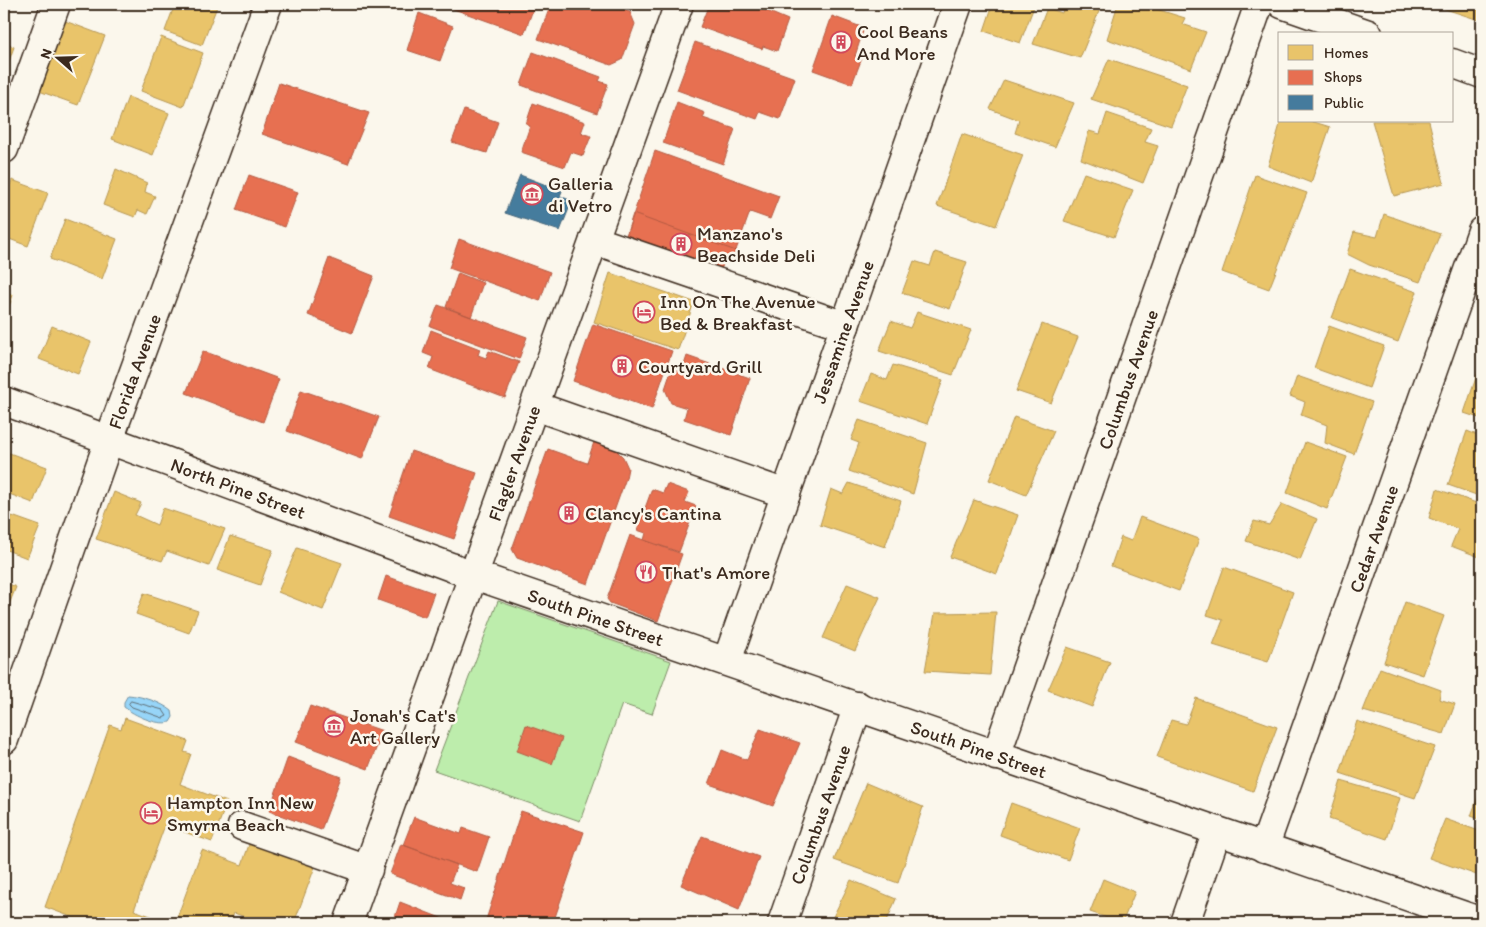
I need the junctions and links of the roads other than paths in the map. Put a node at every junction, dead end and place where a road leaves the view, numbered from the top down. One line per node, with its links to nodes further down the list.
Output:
1 (56, 4): 10 (street)
2 (268, 4): 16 (street, Florida Avenue)
3 (679, 4): 12 (street, Flagler Avenue)
4 (958, 4): 13 (street, Jessamine Avenue)
5 (1259, 4): 22 (street, Columbus Avenue)
6 (1282, 4): 7 (street)
7 (1362, 32)
8 (1454, 64): 9 (street)
9 (1482, 74)
10 (4, 149)
11 (1482, 231): 25 (street, Cedar Avenue)
12 (594, 240): 13 (street); 15 (street, Flagler Avenue)
13 (846, 326): 17 (street, Jessamine Avenue)
14 (4, 401): 16 (street, North Pine Street)
15 (535, 406): 17 (street); 18 (street, Flagler Avenue)
16 (109, 440): 18 (street, North Pine Street); 21 (street, Florida Avenue)
17 (786, 494): 19 (street, Jessamine Avenue)
18 (474, 575): 19 (street, South Pine Street); 26 (street, Flagler Avenue)
19 (727, 661): 20 (street, South Pine Street)
20 (858, 706): 22 (street, South Pine Street); 29 (street, Columbus Avenue)
21 (4, 740)
22 (996, 756): 24 (street, South Pine Street)
23 (242, 826): 26 (street)
24 (1217, 831): 25 (street, South Pine Street); 30 (street)
25 (1264, 848): 27 (street, South Pine Street)
26 (368, 870): 28 (street, Flagler Avenue)
27 (1482, 922)
28 (348, 923)
29 (782, 923)
30 (1185, 923)

